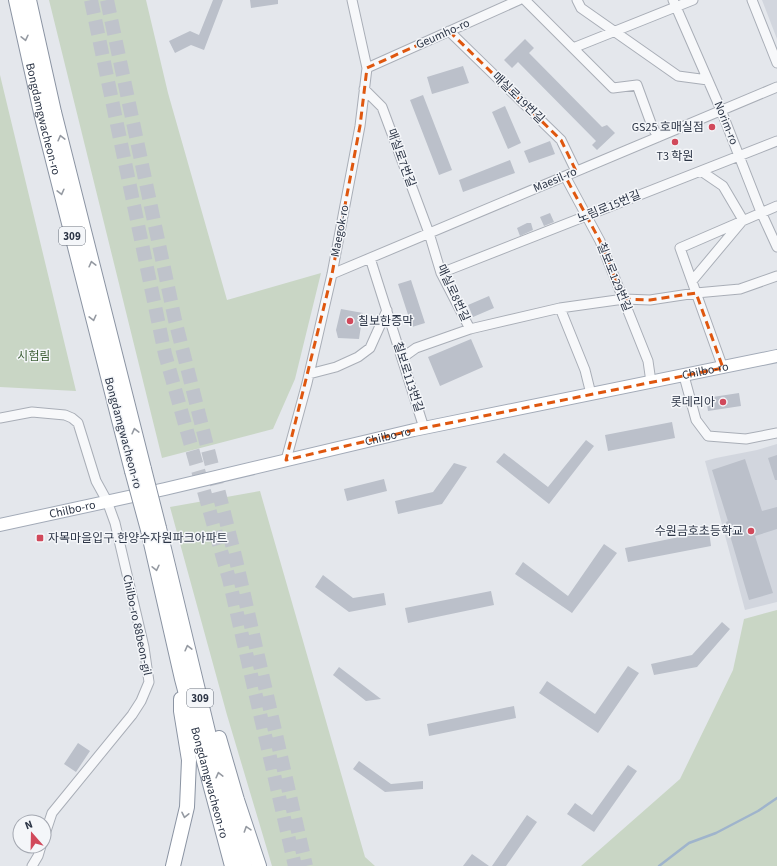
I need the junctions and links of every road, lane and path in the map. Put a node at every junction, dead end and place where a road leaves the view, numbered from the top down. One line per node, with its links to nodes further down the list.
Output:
1 (16, 0): 52 (highway, Bongdamgwacheon-ro / 309, one-way to 52)
2 (29, 0): 52 (highway, Bongdamgwacheon-ro / 309, one-way to 2)
3 (352, 0): 14 (street, Maegok-ro)
4 (519, 0): 10 (street, Geumho-ro)
5 (525, 0): 12 (street)
6 (577, 0): 11 (street)
7 (692, 0): 9 (street)
8 (752, 0): 13 (street)
9 (674, 4): 11 (street); 15 (street, Norim-ro)
10 (449, 31): 14 (street, Geumho-ro); 23 (street, 매실로19번길)
11 (614, 32): 12 (street); 15 (street)
12 (573, 48): 19 (street)
13 (777, 63)
14 (367, 68): 17 (street, Maegok-ro)
15 (708, 80): 18 (street, Norim-ro)
16 (777, 87): 18 (street, Maesil-ro)
17 (364, 89): 29 (street, 매실로7번길); 33 (street, Maegok-ro)
18 (721, 110): 19 (street, Maesil-ro); 21 (street, Norim-ro)
19 (658, 136): 23 (street, Maesil-ro)
20 (777, 141): 21 (street, 노림로15번길)
21 (739, 156): 22 (street, 노림로15번길); 26 (street, Norim-ro)
22 (701, 170): 27 (street, 노림로15번길); 28 (street)
23 (576, 171): 24 (street, Maesil-ro)
24 (565, 176): 27 (street, 칠보로129번길); 29 (street, Maesil-ro)
25 (777, 206): 26 (street)
26 (761, 212): 28 (street); 30 (street, Norim-ro)
27 (586, 216): 32 (street, 노림로15번길); 37 (street, 칠보로129번길)
28 (743, 220): 35 (street); 35 (street)
29 (429, 233): 31 (street, Maesil-ro); 32 (street, 매실로8번길)
30 (777, 247)
31 (370, 258): 33 (street, Maesil-ro); 39 (street, 칠보로113번길)
32 (441, 273): 40 (street, 매실로8번길)
33 (332, 274): 44 (street, Maegok-ro)
34 (777, 276): 36 (street)
35 (692, 281): 36 (street)
36 (696, 293): 37 (street); 43 (street)
37 (624, 300): 38 (street); 46 (street, 칠보로129번길)
38 (560, 308): 40 (street); 47 (street)
39 (387, 310): 42 (street, 칠보로113번길); 44 (street)
40 (470, 329): 42 (street)
41 (777, 356): 43 (main road, Chilbo-ro)
42 (402, 358): 49 (street, 칠보로113번길)
43 (724, 368): 45 (main road, Chilbo-ro)
44 (309, 374): 51 (street, Maegok-ro)
45 (684, 376): 46 (main road, Chilbo-ro); 50 (street)
46 (651, 382): 47 (main road, Chilbo-ro)
47 (591, 394): 49 (main road, Chilbo-ro)
48 (0, 418): 53 (street, Chilbo-ro 88beon-gil)
49 (424, 428): 51 (main road, Chilbo-ro)
50 (777, 432)
51 (286, 460): 53 (main road, Chilbo-ro)
52 (138, 470): 55 (highway, Bongdamgwacheon-ro / 309, bridge)
53 (107, 501): 54 (main road, Chilbo-ro); 56 (street, Chilbo-ro 88beon-gil)
54 (0, 525)
55 (188, 678): 59 (highway, one-way to 59); 60 (highway, Bongdamgwacheon-ro / 309); 61 (highway, Bongdamgwacheon-ro / 309, one-way to 55); 62 (highway, one-way to 55)
56 (52, 814)
57 (39, 854): 58 (street)
58 (32, 866)
59 (173, 866)
60 (232, 866)
61 (245, 866)
62 (259, 866)

